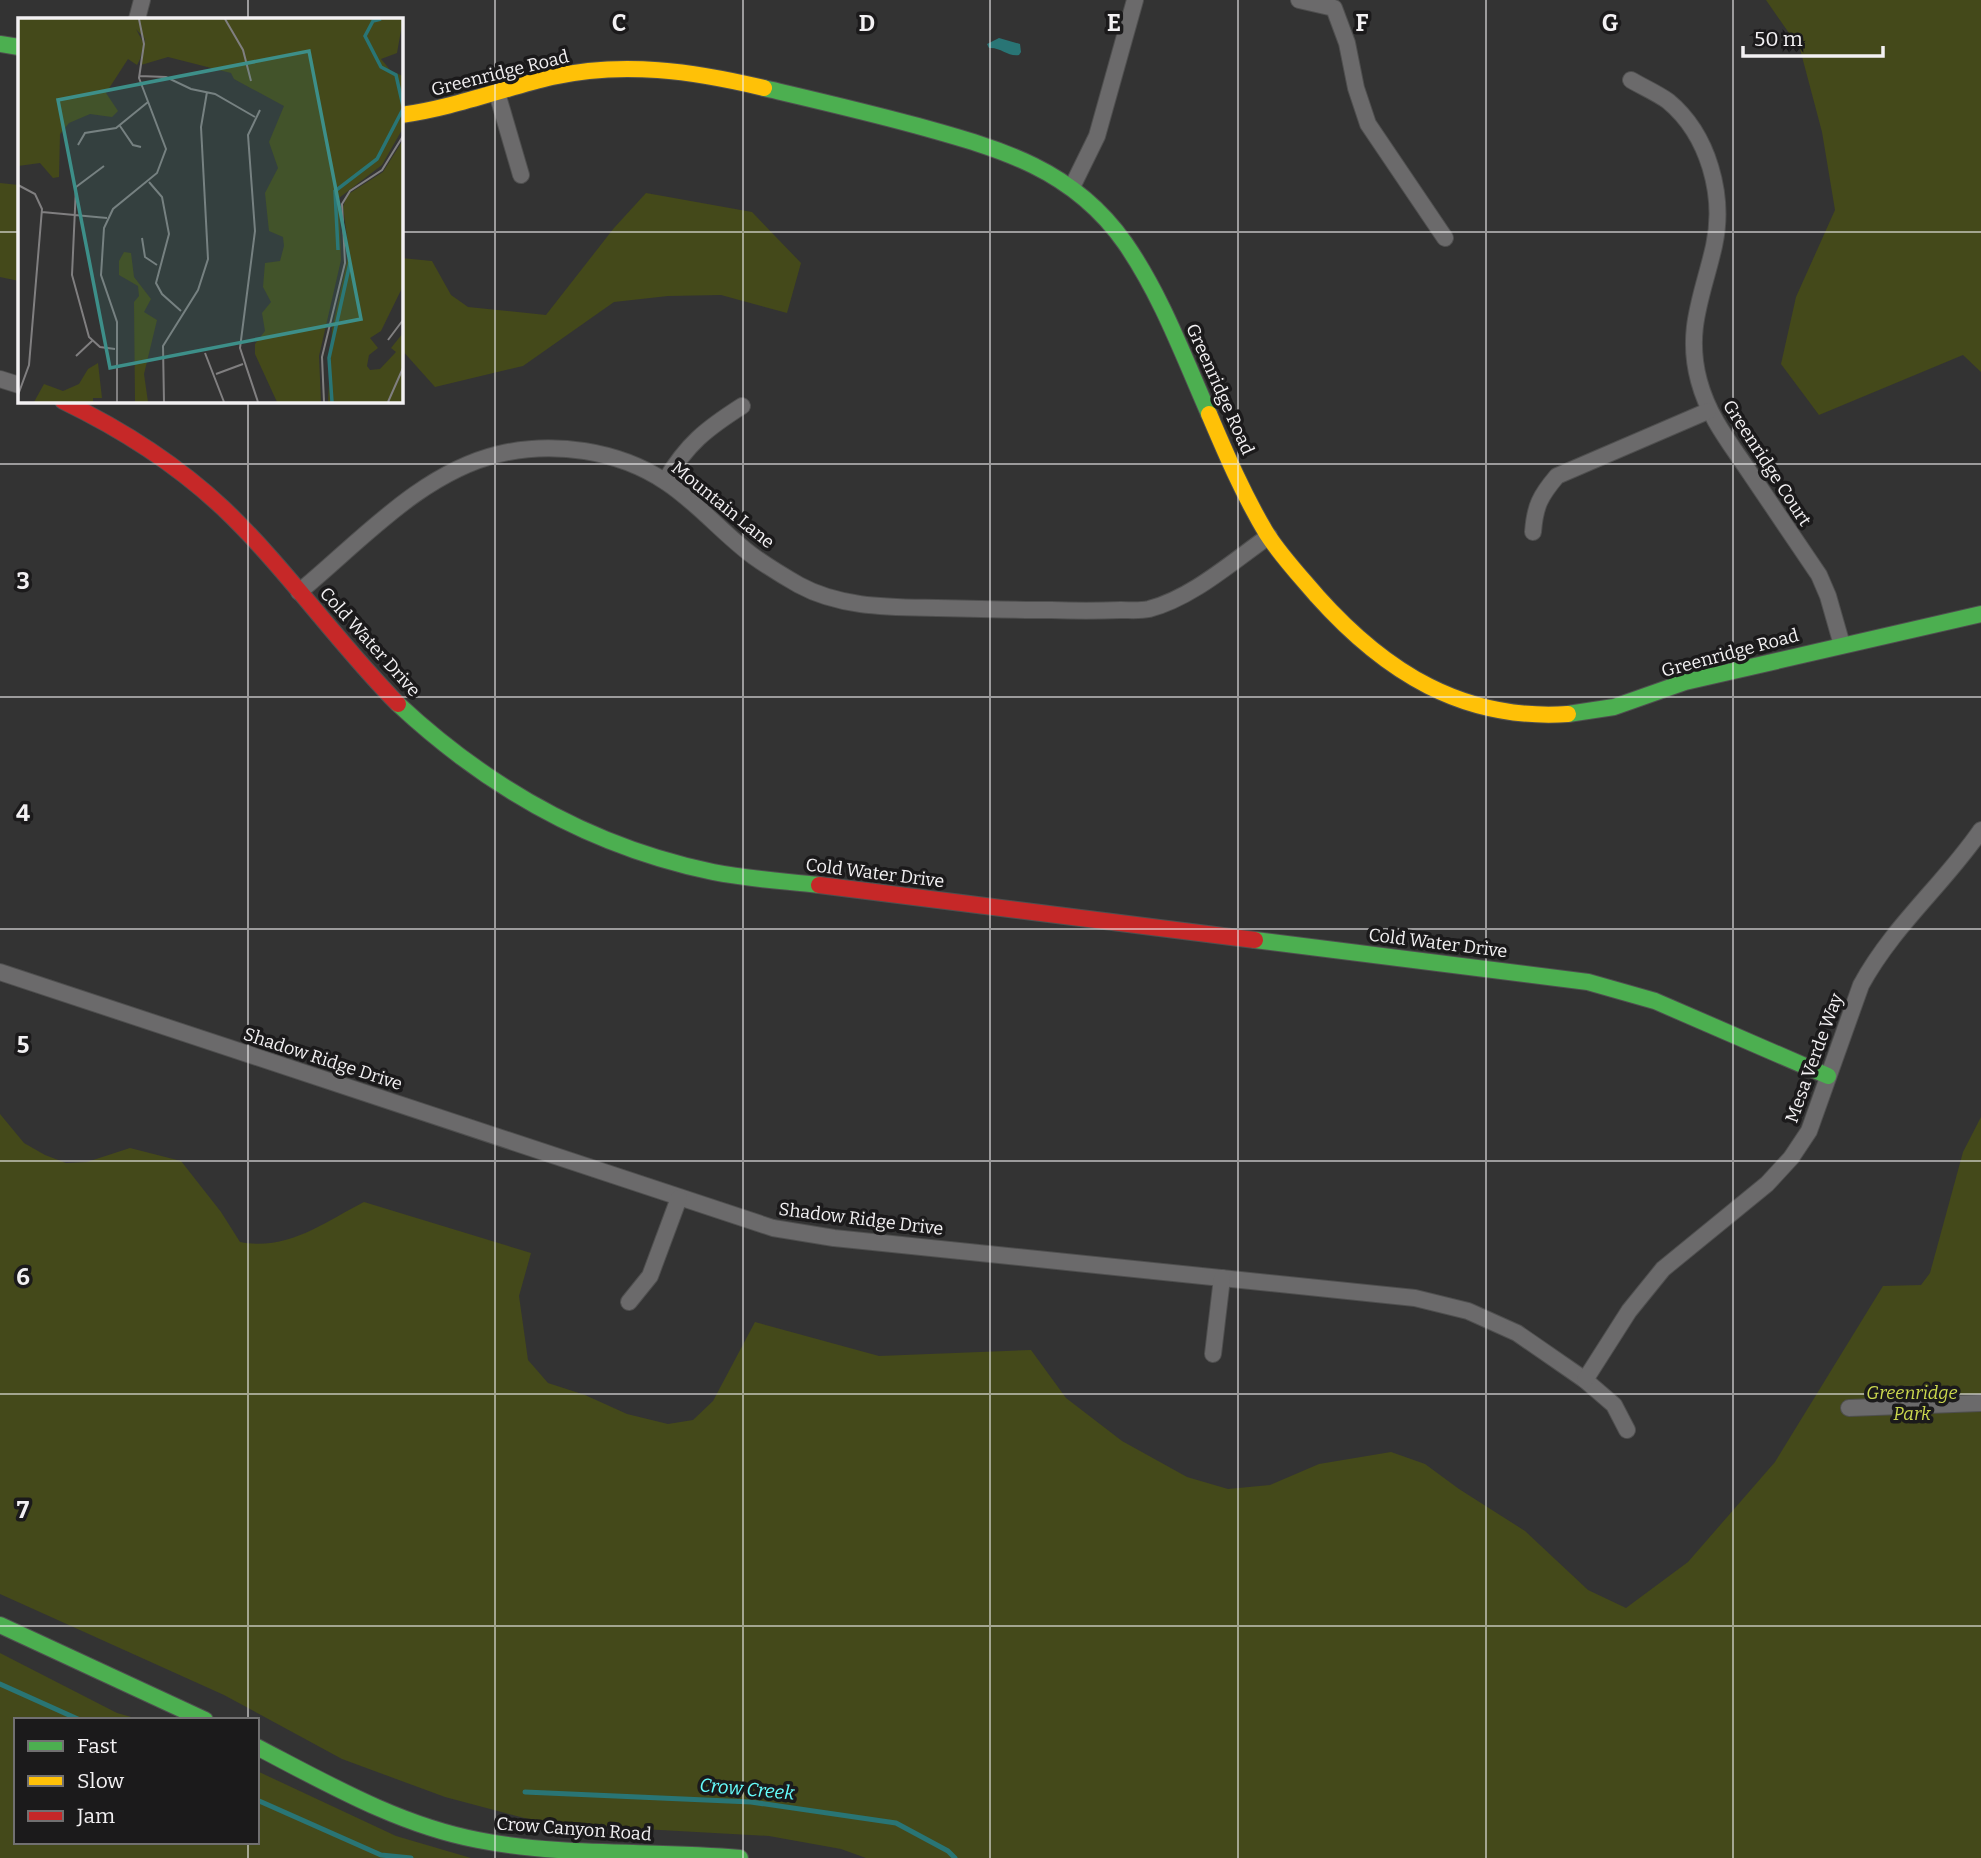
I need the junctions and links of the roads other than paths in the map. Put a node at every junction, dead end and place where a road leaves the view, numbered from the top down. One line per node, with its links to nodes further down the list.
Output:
1 (142, 0): 4 (street)
2 (1135, 0): 11 (street)
3 (1299, 0): 12 (street)
4 (136, 18)
5 (0, 44): 6 (street)
6 (18, 47)
7 (1631, 80): 17 (street, Greenridge Court)
8 (497, 93): 9 (street, Greenridge Road); 10 (street); 11 (street, Greenridge Road)
9 (402, 115)
10 (521, 175)
11 (1072, 187): 20 (street, Greenridge Road)
12 (1445, 238)
13 (0, 379): 14 (street)
14 (18, 385)
15 (65, 402): 21 (street, Cold Water Drive)
16 (742, 406): 18 (street)
17 (1708, 411): 19 (street); 23 (street, Greenridge Court)
18 (665, 481): 20 (street, Mountain Lane); 21 (street, Mountain Lane)
19 (1533, 532)
20 (1269, 536): 23 (street, Greenridge Road)
21 (299, 592): 26 (street, Cold Water Drive)
22 (1981, 614): 23 (street, Greenridge Road)
23 (1842, 645)
24 (1981, 830): 26 (street, Mesa Verde Way)
25 (0, 972): 27 (street, Shadow Ridge Drive)
26 (1828, 1076): 31 (street, Mesa Verde Way)
27 (679, 1198): 28 (street, Shadow Ridge Drive); 29 (street)
28 (1222, 1278): 30 (street); 31 (street, Shadow Ridge Drive)
29 (629, 1302)
30 (1213, 1354)
31 (1585, 1380): 34 (street, Shadow Ridge Drive)
32 (1981, 1403): 33 (street)
33 (1849, 1409)
34 (1627, 1430)
35 (0, 1625): 36 (street)
36 (201, 1718)
37 (259, 1747): 38 (street, Crow Canyon Road)
38 (740, 1858)

